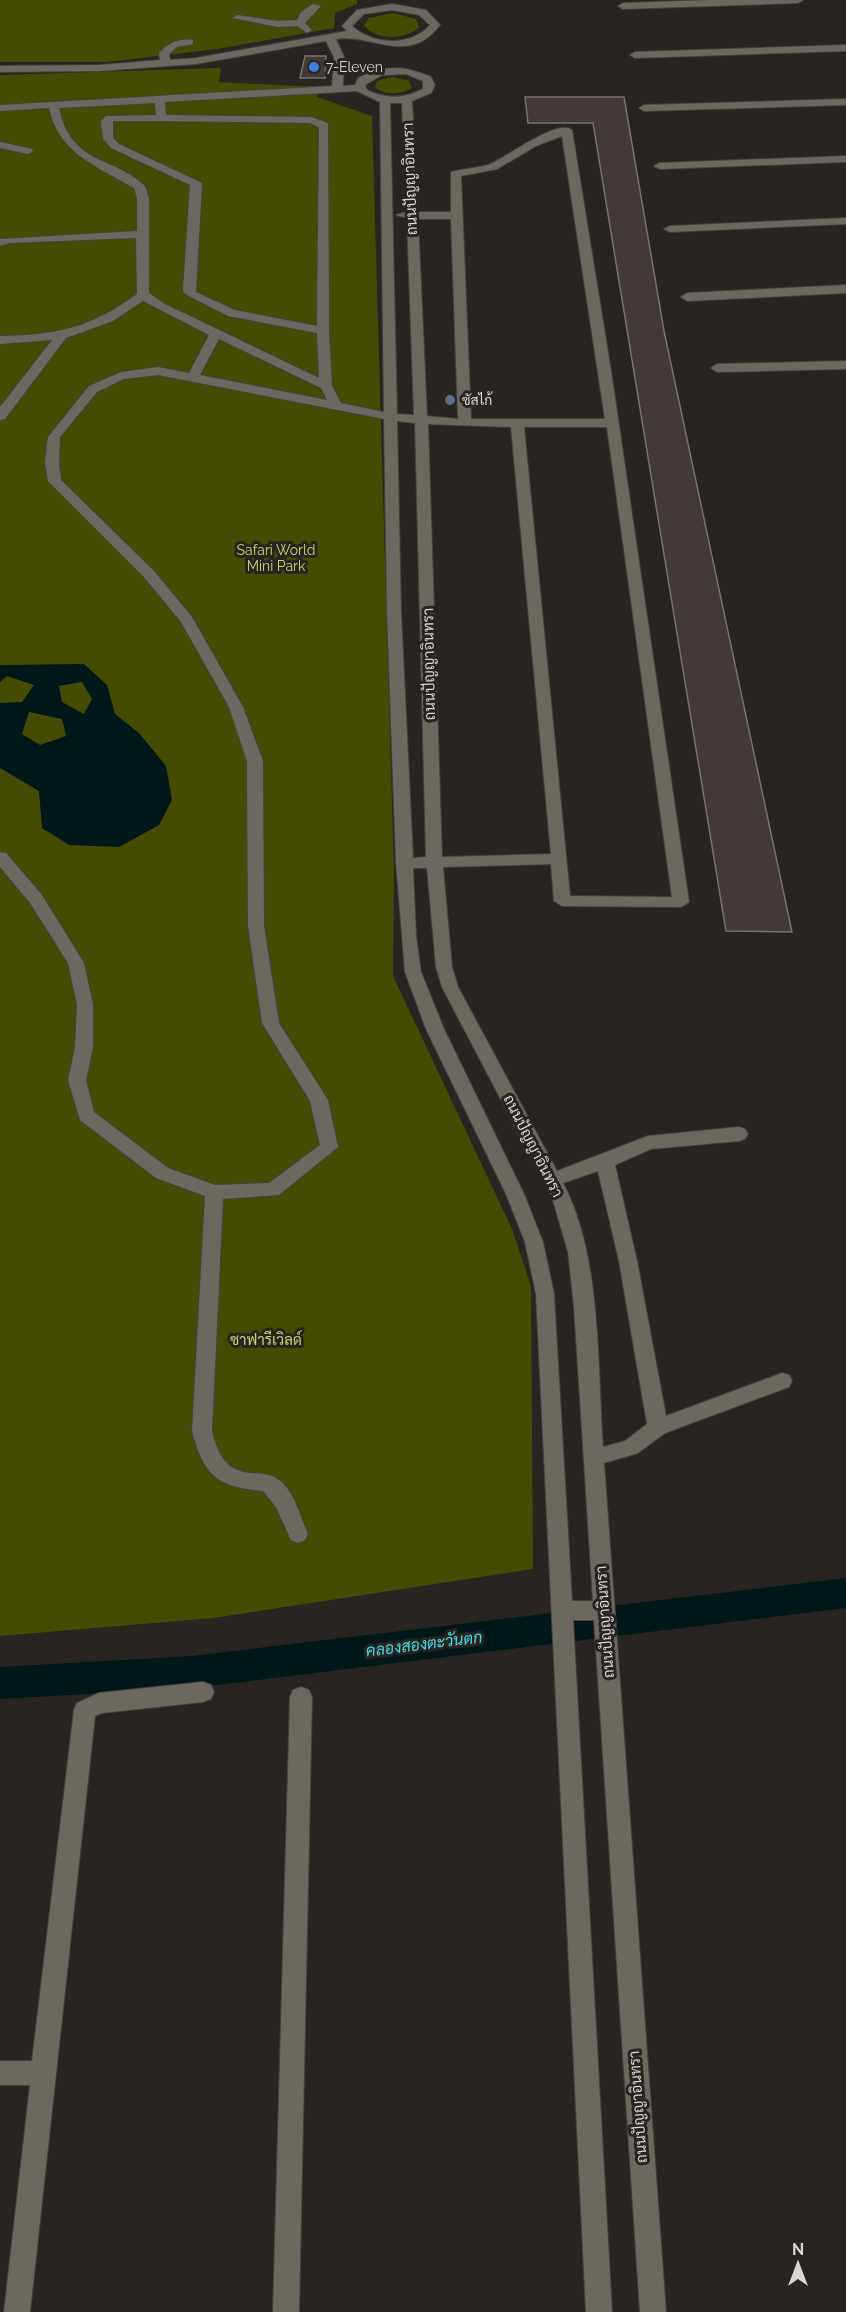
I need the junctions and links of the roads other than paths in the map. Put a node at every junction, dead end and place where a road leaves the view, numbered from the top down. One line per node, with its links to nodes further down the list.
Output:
1 (776, 0): 2 (street); 6 (street)
2 (798, 0)
3 (376, 4): 4 (street); 9 (street)
4 (408, 4): 15 (street)
5 (316, 6): 8 (street)
6 (623, 6)
7 (237, 18): 8 (street)
8 (300, 23): 11 (street)
9 (353, 33): 10 (street); 16 (street)
10 (330, 38): 11 (street); 20 (street)
11 (317, 39): 17 (street)
12 (189, 42): 17 (street)
13 (846, 48): 14 (street)
14 (635, 55)
15 (406, 56): 16 (street); 16 (street); 22 (street)
16 (381, 57): 19 (street)
17 (166, 63): 18 (street)
18 (0, 69)
19 (361, 88): 20 (street); 23 (street)
20 (337, 91): 21 (street)
21 (160, 98): 25 (street); 28 (street)
22 (407, 99): 23 (street); 34 (street, ถนนปัญญาอินทรา)
23 (385, 100): 33 (street, ถนนปัญญาอินทรา)
24 (846, 102): 27 (street)
25 (52, 103): 26 (street); 38 (street)
26 (0, 108)
27 (644, 108)
28 (161, 118): 43 (street); 43 (street)
29 (0, 145): 30 (street)
30 (28, 151)
31 (846, 159): 32 (street)
32 (660, 166)
33 (388, 215): 34 (street); 53 (street, ถนนปัญญาอินทรา)
34 (412, 215): 35 (street); 54 (street, ถนนปัญญาอินทรา)
35 (458, 216): 56 (street); 57 (street)
36 (846, 221): 37 (street)
37 (669, 229)
38 (142, 234): 39 (street); 41 (street)
39 (0, 243)
40 (846, 289): 42 (street)
41 (143, 295): 44 (street); 45 (street)
42 (687, 297)
43 (323, 331): 50 (street)
44 (216, 334): 49 (street); 50 (street)
45 (60, 338): 46 (street); 52 (street)
46 (0, 340)
47 (846, 365): 48 (street)
48 (717, 368)
49 (193, 376): 51 (street); 65 (street)
50 (326, 386): 51 (street)
51 (337, 408): 53 (street)
52 (0, 416)
53 (391, 417): 54 (street); 61 (street, ถนนปัญญาอินทรา)
54 (421, 418): 56 (street); 60 (street, ถนนปัญญาอินทรา)
55 (517, 422): 56 (street); 57 (street); 59 (street)
56 (465, 423)
57 (612, 423): 59 (street)
58 (0, 857): 65 (street)
59 (559, 859): 60 (street)
60 (434, 861): 61 (street); 64 (street, ถนนปัญญาอินทรา)
61 (404, 864): 71 (street, ถนนปัญญาอินทรา)
62 (739, 1134): 63 (street)
63 (605, 1162): 64 (street); 67 (street)
64 (552, 1180): 68 (street, ถนนปัญญาอินทรา)
65 (214, 1192): 69 (street)
66 (783, 1381): 67 (street)
67 (658, 1427): 68 (street)
68 (594, 1458): 70 (street, ถนนปัญญาอินทรา)
69 (298, 1534)
70 (605, 1610): 71 (street); 79 (street, ถนนปัญญาอินทรา)
71 (562, 1611): 78 (street, ถนนปัญญาอินทรา)
72 (203, 1692): 75 (street)
73 (301, 1697): 77 (street)
74 (0, 2073): 75 (street)
75 (44, 2073): 76 (street)
76 (17, 2312)
77 (286, 2312)
78 (599, 2312)
79 (653, 2312)

